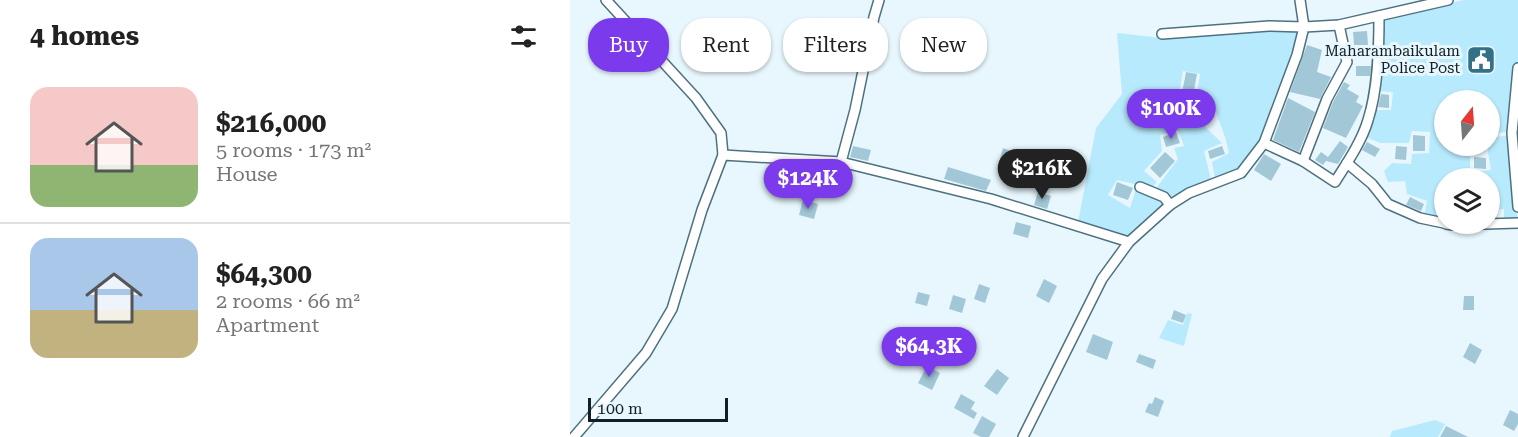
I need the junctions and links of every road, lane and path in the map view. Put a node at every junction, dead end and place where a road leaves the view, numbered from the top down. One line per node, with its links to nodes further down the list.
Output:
1 (606, 0): 11 (street)
2 (879, 0): 13 (street)
3 (1300, 0): 7 (street)
4 (1448, 0): 5 (street)
5 (1379, 16): 6 (street); 14 (street)
6 (1339, 25): 7 (street); 12 (street)
7 (1304, 27): 8 (street); 10 (street)
8 (1162, 34)
9 (1518, 68): 17 (street)
10 (1264, 143): 12 (street); 16 (street)
11 (723, 155): 13 (street); 22 (street)
12 (1303, 161): 14 (street)
13 (841, 162): 21 (street)
14 (1347, 163): 18 (street)
15 (1140, 187): 16 (street)
16 (1170, 205): 21 (street)
17 (1518, 207)
18 (1434, 221)
19 (1518, 223): 20 (street)
20 (1500, 224)
21 (1129, 242): 23 (street)
22 (573, 437)
23 (1023, 437)

